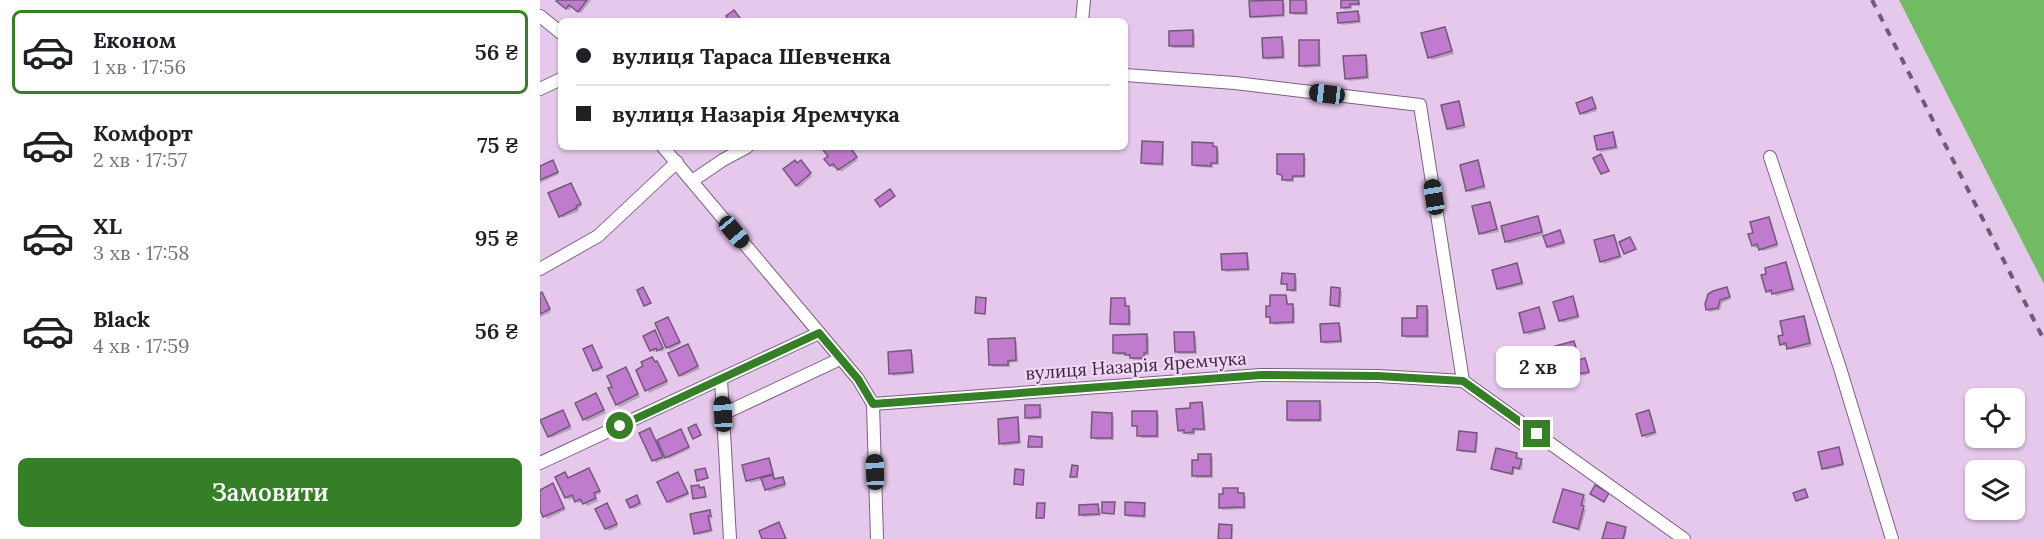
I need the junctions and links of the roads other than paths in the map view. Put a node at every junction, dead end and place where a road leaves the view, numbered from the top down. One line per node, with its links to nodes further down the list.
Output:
1 (1084, 0): 3 (street)
2 (540, 16): 4 (street)
3 (1082, 18)
4 (558, 31)
5 (1128, 75): 17 (street)
6 (558, 80): 7 (street)
7 (540, 89)
8 (666, 150): 11 (street)
9 (741, 150): 12 (street)
10 (1770, 157): 24 (street)
11 (677, 162): 12 (street); 13 (street)
12 (692, 181): 14 (street)
13 (540, 269)
14 (819, 333): 15 (street); 16 (street)
15 (840, 359): 18 (street); 19 (street)
16 (721, 379): 19 (street); 20 (street)
17 (1463, 381): 18 (street, вулиця Назарія Яремчука); 23 (street)
18 (873, 404): 22 (street)
19 (723, 414): 21 (street)
20 (540, 463)
21 (730, 539)
22 (877, 539)
23 (1684, 539)
24 (1892, 539)

